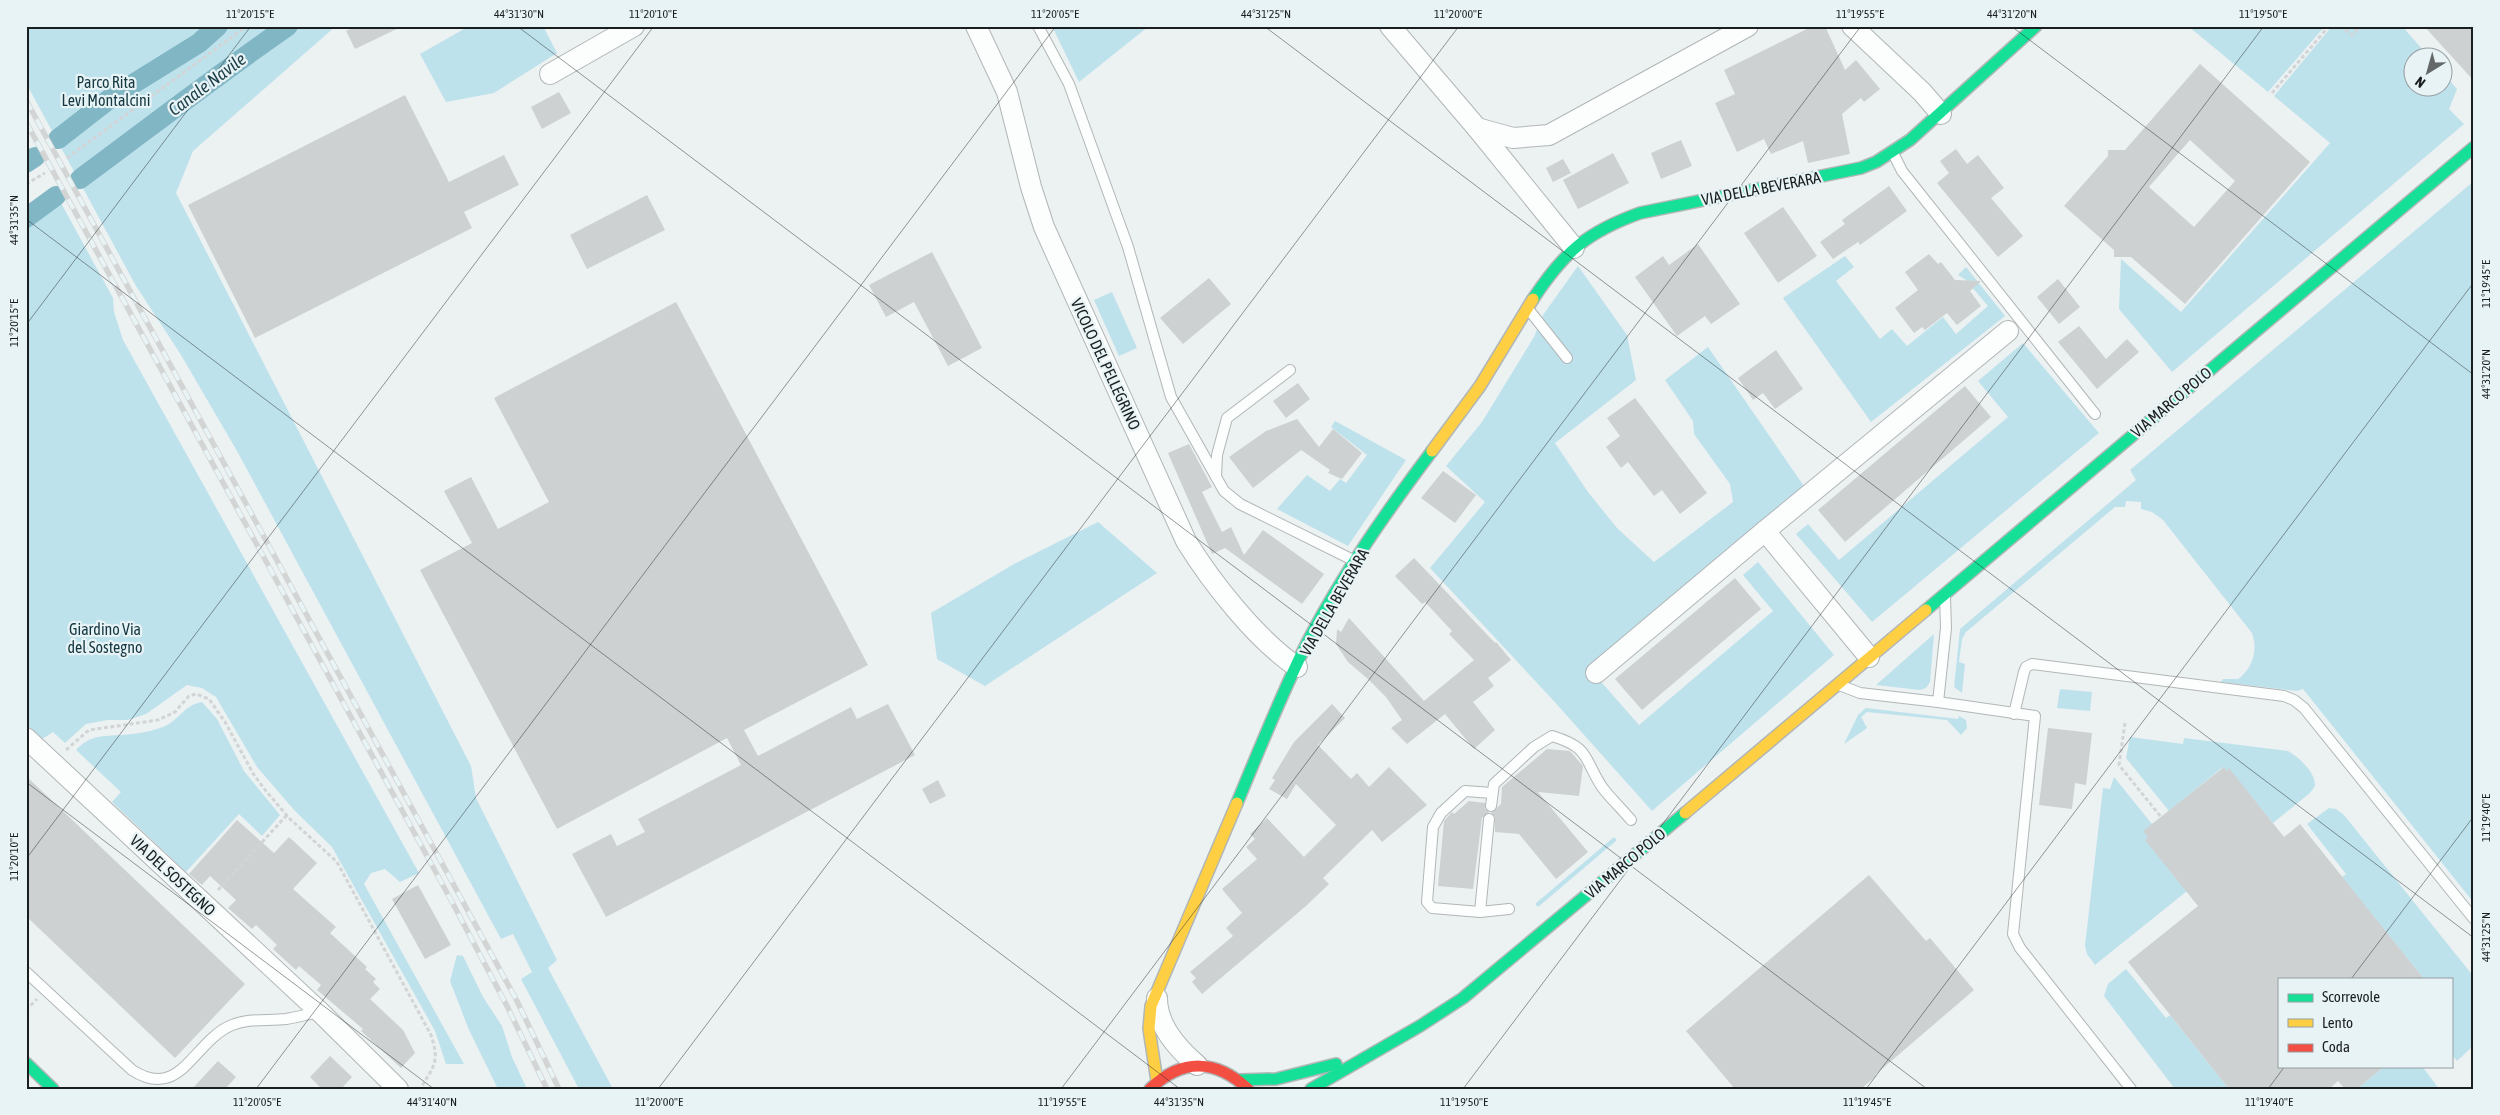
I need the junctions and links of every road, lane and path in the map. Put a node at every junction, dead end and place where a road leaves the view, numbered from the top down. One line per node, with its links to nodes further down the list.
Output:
1 (247, 26): 18 (path)
2 (634, 26): 12 (street)
3 (976, 26): 32 (street, VICOLO DEL PELLEGRINO)
4 (1038, 26): 27 (lane)
5 (1390, 26): 15 (street)
6 (1748, 26): 15 (street)
7 (1852, 26): 14 (street)
8 (2036, 26): 14 (main road, VIA DELLA BEVERARA)
9 (2329, 26): 13 (path)
10 (2340, 26): 11 (path)
11 (2361, 26)
12 (550, 74)
13 (2272, 93)
14 (1941, 114): 17 (main road, VIA DELLA BEVERARA)
15 (1477, 128): 21 (street)
16 (2474, 146): 30 (main road, VIA MARCO POLO)
17 (1893, 152): 21 (main road, VIA DELLA BEVERARA); 26 (lane)
18 (67, 158)
19 (45, 173): 20 (path)
20 (26, 184)
21 (1574, 248): 22 (main road, VIA DELLA BEVERARA)
22 (1527, 307): 24 (lane); 29 (main road, VIA DELLA BEVERARA)
23 (2008, 330): 28 (street)
24 (1567, 358)
25 (1290, 370): 27 (lane)
26 (2095, 414)
27 (1216, 478): 29 (lane)
28 (1765, 531): 31 (street); 33 (street)
29 (1356, 561): 32 (main road, VIA DELLA BEVERARA)
30 (1944, 594): 31 (main road, VIA MARCO POLO); 35 (lane)
31 (1869, 657): 34 (main road, VIA MARCO POLO)
32 (1297, 668): 51 (main road, VIA DELLA BEVERARA)
33 (1596, 673)
34 (1837, 684): 35 (lane); 53 (main road, VIA MARCO POLO)
35 (1938, 702): 36 (lane)
36 (2014, 714): 49 (lane); 63 (lane)
37 (2125, 723): 43 (path)
38 (26, 738): 52 (street, VIA DEL SOSTEGNO)
39 (62, 754): 42 (path)
40 (1492, 793): 41 (lane); 45 (lane); 48 (lane)
41 (1491, 806)
42 (287, 815): 46 (path); 60 (path)
43 (2161, 817)
44 (1489, 819): 48 (lane)
45 (1631, 820)
46 (216, 892)
47 (1509, 909): 48 (lane)
48 (1480, 912)
49 (2474, 919)
50 (26, 972): 52 (lane)
51 (1157, 993): 55 (street); 57 (main road, VIA DELLA BEVERARA)
52 (320, 1012): 59 (street, VIA DEL SOSTEGNO)
53 (1370, 1053): 56 (main road, VIA MARCO POLO); 62 (main road, VIA MARCO POLO)
54 (26, 1063): 58 (main road)
55 (1197, 1065): 56 (main road); 57 (main road)
56 (1239, 1080): 61 (main road)
57 (1154, 1085)
58 (52, 1089)
59 (398, 1089)
60 (420, 1089)
61 (1248, 1089)
62 (1311, 1089)
63 (2131, 1089)

